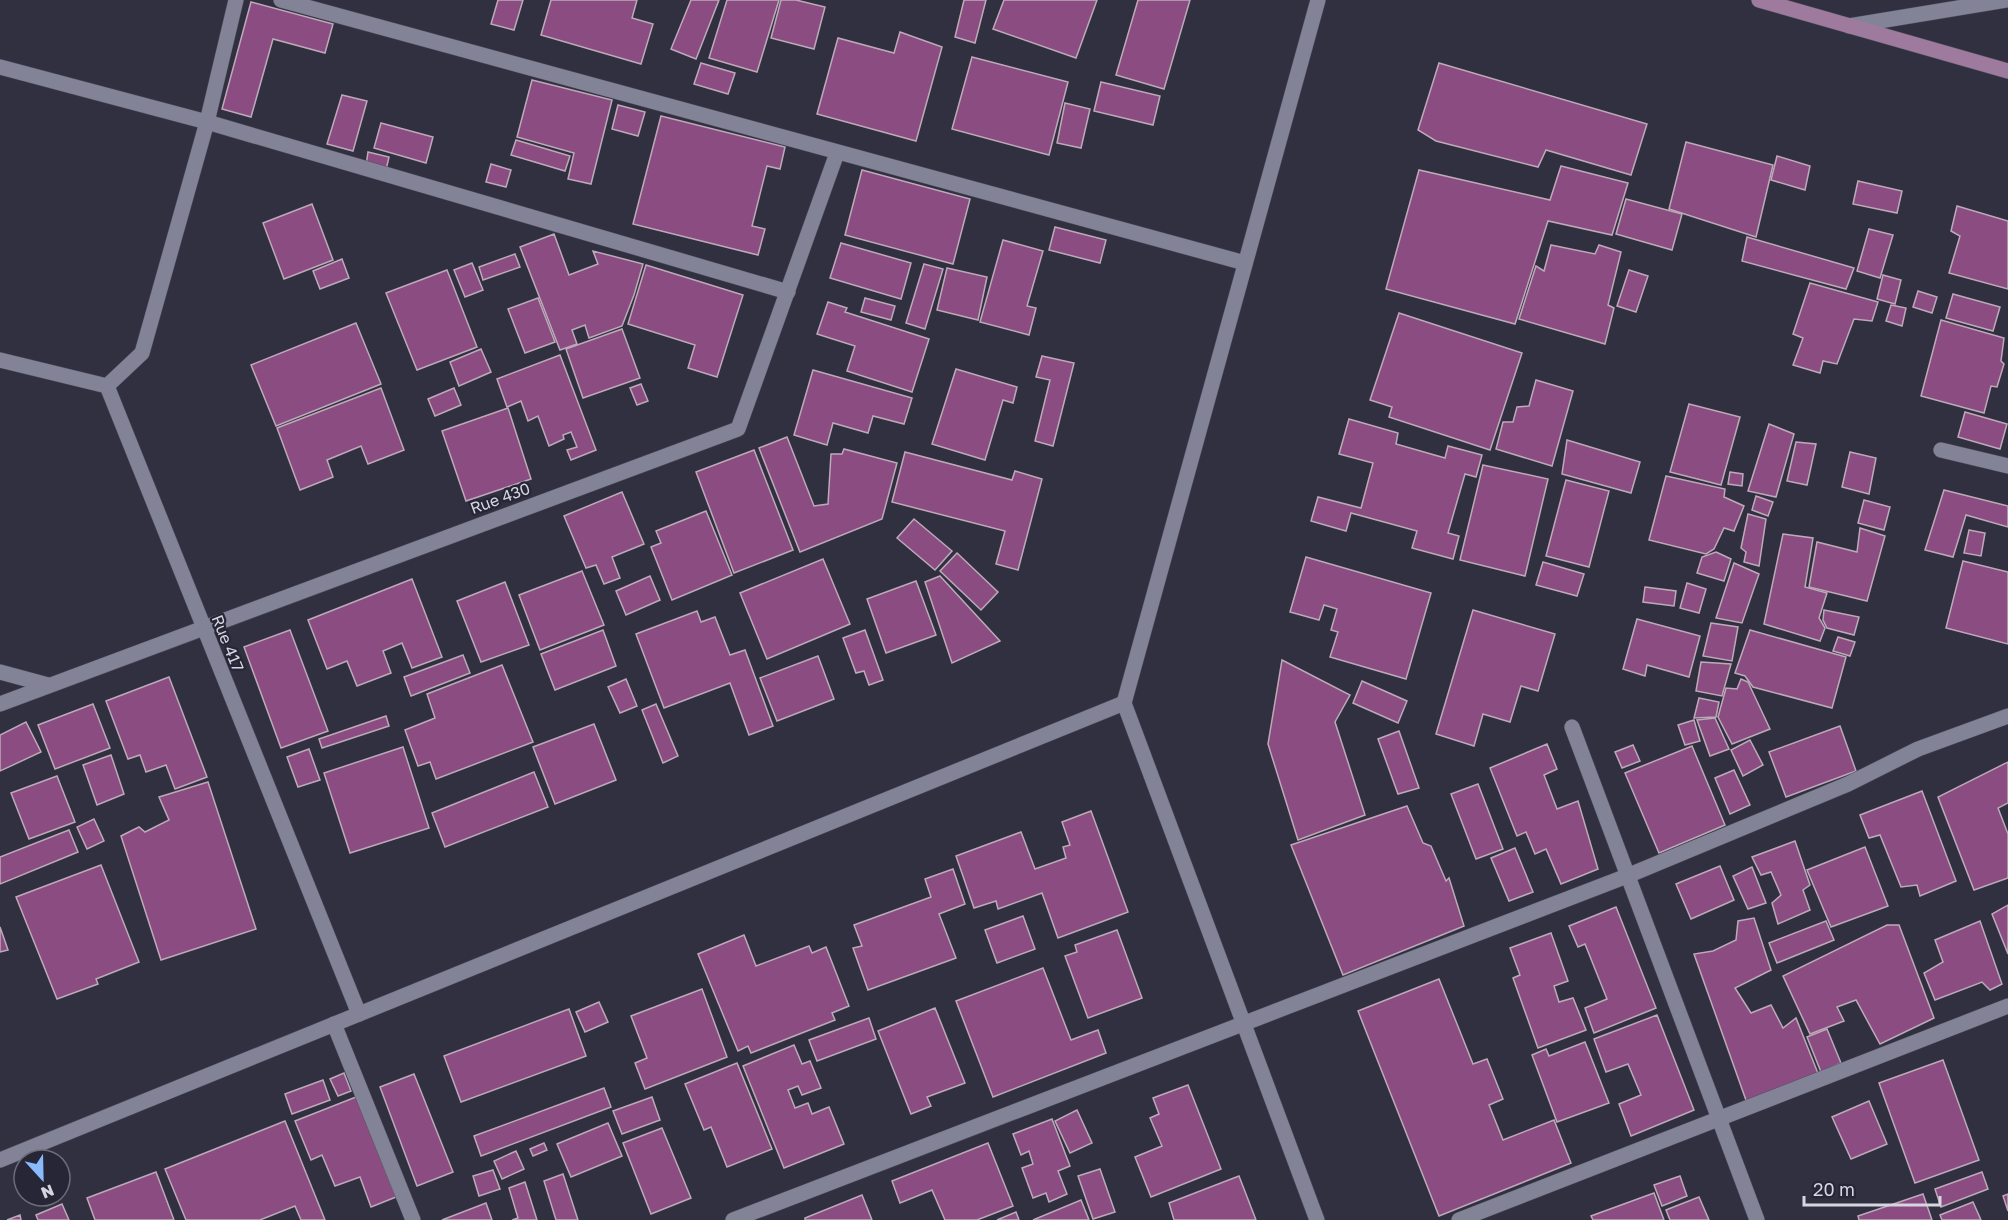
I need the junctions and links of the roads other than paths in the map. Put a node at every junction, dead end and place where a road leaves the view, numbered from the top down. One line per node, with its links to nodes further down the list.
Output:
1 (236, 0): 9 (street)
2 (281, 0): 10 (street)
3 (1318, 0): 11 (street)
4 (1759, 0): 6 (street)
5 (2006, 0): 6 (street)
6 (1849, 26): 8 (street)
7 (0, 67): 9 (street)
8 (2008, 71)
9 (207, 122): 12 (street); 14 (street)
10 (837, 153): 11 (street); 12 (street, Rue 430)
11 (1245, 263): 20 (street)
12 (788, 292): 17 (street, Rue 430)
13 (0, 360): 14 (street)
14 (107, 386): 17 (street, Rue 417)
15 (1941, 450): 16 (street)
16 (2008, 466)
17 (202, 627): 19 (street, Rue 430); 26 (street, Rue 417)
18 (0, 672): 19 (street)
19 (48, 685): 21 (street, Rue 430)
20 (1124, 703): 26 (street); 27 (street)
21 (0, 704)
22 (2008, 716): 24 (street)
23 (1572, 728): 24 (street)
24 (1627, 876): 27 (street); 29 (street)
25 (2008, 1006): 29 (street)
26 (359, 1014): 28 (street)
27 (1243, 1023): 32 (street); 33 (street)
28 (334, 1024): 30 (street); 31 (street)
29 (1719, 1118): 34 (street); 35 (street)
30 (0, 1160)
31 (413, 1220)
32 (734, 1220)
33 (1317, 1220)
34 (1459, 1220)
35 (1757, 1220)

